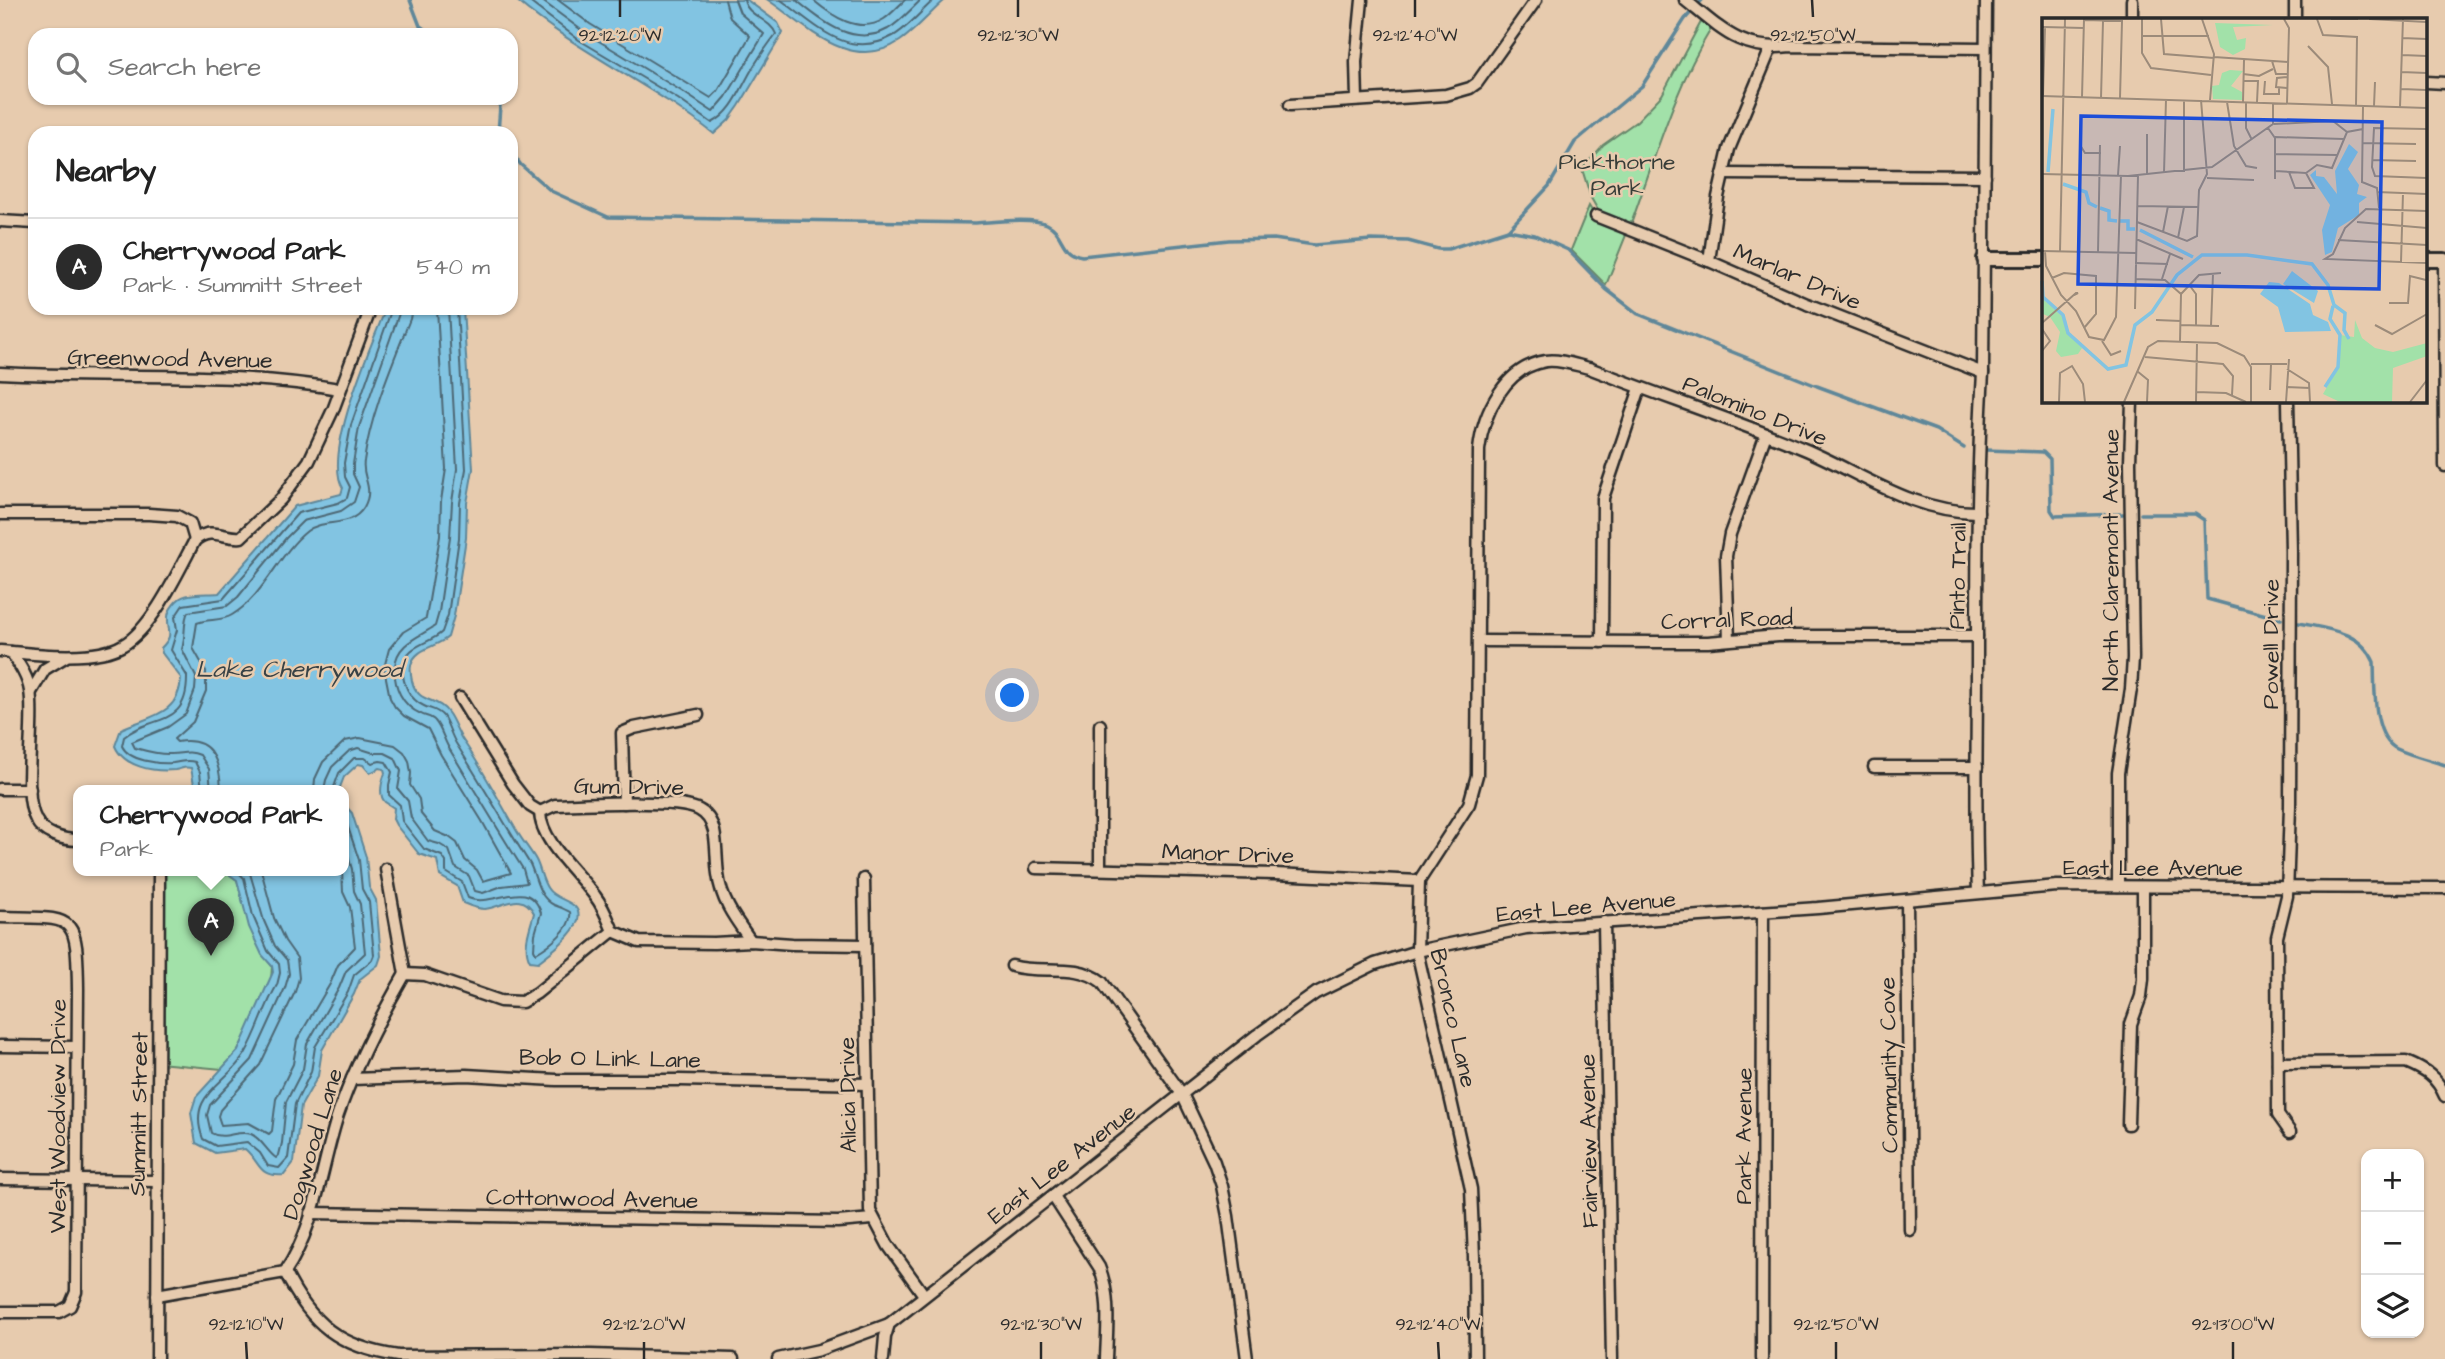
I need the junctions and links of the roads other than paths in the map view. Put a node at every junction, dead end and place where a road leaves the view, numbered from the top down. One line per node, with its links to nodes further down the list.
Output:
1 (1362, 0): 11 (street)
2 (1536, 0): 11 (street)
3 (1986, 0): 10 (street, Pinto Trail)
4 (2132, 0): 7 (street)
5 (2295, 0): 8 (street)
6 (1686, 1): 9 (street)
7 (2132, 18)
8 (2295, 18)
9 (1771, 48): 10 (street); 13 (street)
10 (1984, 48): 14 (street, Pinto Trail)
11 (1357, 100): 12 (street)
12 (1290, 105)
13 (1723, 174): 14 (street); 21 (street)
14 (1985, 176): 18 (street, Pinto Trail)
15 (1596, 216): 21 (street, Marlar Drive)
16 (0, 221): 17 (street)
17 (28, 222)
18 (1984, 259): 19 (street); 24 (street, Pinto Trail)
19 (2042, 260)
20 (2444, 260): 30 (street)
21 (1709, 261): 24 (street, Marlar Drive)
22 (368, 315): 26 (street)
23 (0, 373): 26 (street, Greenwood Avenue)
24 (1983, 373): 31 (street, Pinto Trail)
25 (1640, 388): 29 (street, Palomino Drive); 36 (street, Palomino Drive); 37 (street)
26 (339, 389): 33 (street)
27 (2132, 402): 58 (street, North Claremont Avenue)
28 (2288, 402): 60 (street, Powell Drive)
29 (1766, 434): 31 (street, Palomino Drive); 35 (street)
30 (2445, 467)
31 (1978, 512): 34 (street, Pinto Trail)
32 (0, 514): 33 (street)
33 (195, 540): 40 (street)
34 (1977, 636): 35 (street, Corral Road); 46 (street, Pinto Trail)
35 (1729, 640): 37 (street, Corral Road)
36 (1480, 641): 37 (street, Corral Road); 57 (street)
37 (1602, 642)
38 (0, 651): 39 (street)
39 (12, 652): 40 (street); 41 (street)
40 (68, 656): 41 (street)
41 (31, 693): 48 (street)
42 (460, 698): 50 (street)
43 (698, 715): 49 (street)
44 (1100, 725): 54 (street)
45 (1874, 767): 46 (street)
46 (1977, 767): 62 (street, Pinto Trail)
47 (0, 789): 48 (street)
48 (30, 789): 51 (street)
49 (624, 803): 50 (street, Gum Drive); 68 (street, Gum Drive)
50 (540, 813): 67 (street)
51 (73, 839)
52 (1036, 868): 54 (street, Manor Drive)
53 (386, 869): 72 (street)
54 (1100, 869): 57 (street, Manor Drive)
55 (159, 876): 84 (street, Summitt Street)
56 (864, 879): 69 (street, Alicia Drive)
57 (1419, 881): 70 (street, Bronco Lane)
58 (2118, 886): 59 (street, East Lee Avenue); 62 (street, East Lee Avenue)
59 (2143, 887): 60 (street, East Lee Avenue); 80 (street)
60 (2287, 888): 61 (street, East Lee Avenue); 75 (street, Powell Drive)
61 (2445, 888)
62 (1978, 892): 63 (street, East Lee Avenue)
63 (1907, 900): 64 (street, East Lee Avenue); 88 (street, Community Cove)
64 (1763, 912): 66 (street, East Lee Avenue); 103 (street, Park Avenue)
65 (0, 917): 74 (street, West Woodview Drive)
66 (1604, 922): 70 (street, East Lee Avenue); 102 (street, Fairview Avenue)
67 (613, 931): 68 (street); 72 (street)
68 (751, 941): 69 (street)
69 (865, 945): 77 (street, Alicia Drive)
70 (1417, 951): 78 (street, East Lee Avenue); 101 (street, Bronco Lane)
71 (1012, 966): 78 (street)
72 (405, 974): 76 (street, Dogwood Lane)
73 (0, 1046): 74 (street)
74 (76, 1047): 83 (street, West Woodview Drive)
75 (2278, 1063): 79 (street); 81 (street, Powell Drive)
76 (352, 1079): 77 (street, Bob O Link Lane); 86 (street, Dogwood Lane)
77 (867, 1084): 87 (street, Alicia Drive)
78 (1182, 1094): 85 (street, East Lee Avenue); 100 (street)
79 (2445, 1096)
80 (2128, 1124)
81 (2290, 1132)
82 (0, 1179): 83 (street)
83 (76, 1181): 84 (street); 92 (street, West Woodview Drive)
84 (156, 1181): 90 (street, Summitt Street)
85 (1053, 1196): 91 (street, East Lee Avenue); 99 (street)
86 (311, 1213): 87 (street, Cottonwood Avenue); 89 (street, Dogwood Lane)
87 (872, 1219): 91 (street, Alicia Drive)
88 (1910, 1230)
89 (285, 1272): 90 (street); 94 (street)
90 (158, 1295): 95 (street, Summitt Street)
91 (924, 1295): 93 (street, East Lee Avenue)
92 (0, 1312)
93 (889, 1324): 97 (street, East Lee Avenue); 98 (street)
94 (398, 1357): 96 (street)
95 (157, 1359)
96 (733, 1359)
97 (778, 1359)
98 (883, 1359)
99 (1106, 1359)
100 (1247, 1359)
101 (1475, 1359)
102 (1612, 1359)
103 (1762, 1359)

